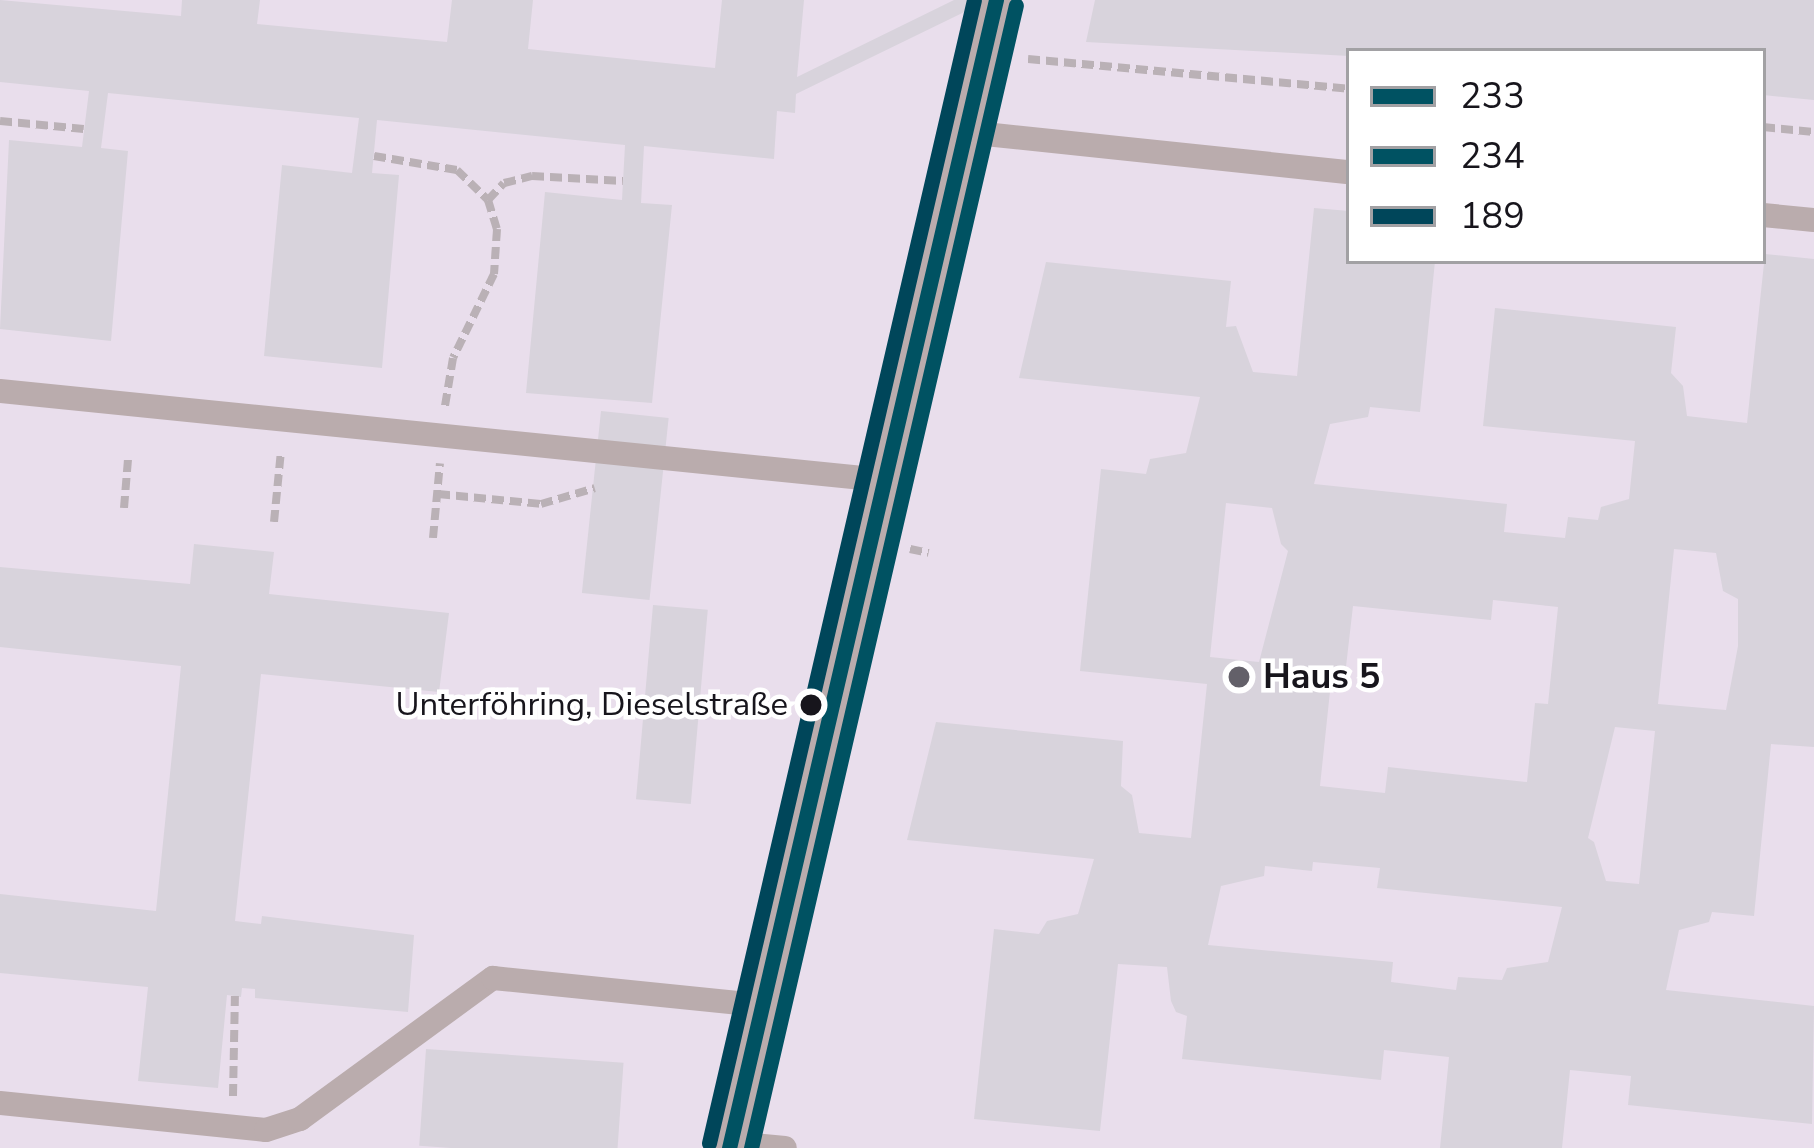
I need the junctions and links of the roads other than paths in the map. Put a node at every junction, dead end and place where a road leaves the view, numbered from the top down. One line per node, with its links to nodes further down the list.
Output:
1 (996, 0): 2 (street)
2 (966, 132): 3 (lane); 7 (street)
3 (1346, 172)
4 (1766, 215): 5 (lane)
5 (1814, 220)
6 (0, 391): 7 (lane)
7 (883, 480): 8 (street)
8 (760, 1005): 9 (lane); 10 (street)
9 (0, 1103)
10 (730, 1146): 11 (lane)
11 (785, 1148)

